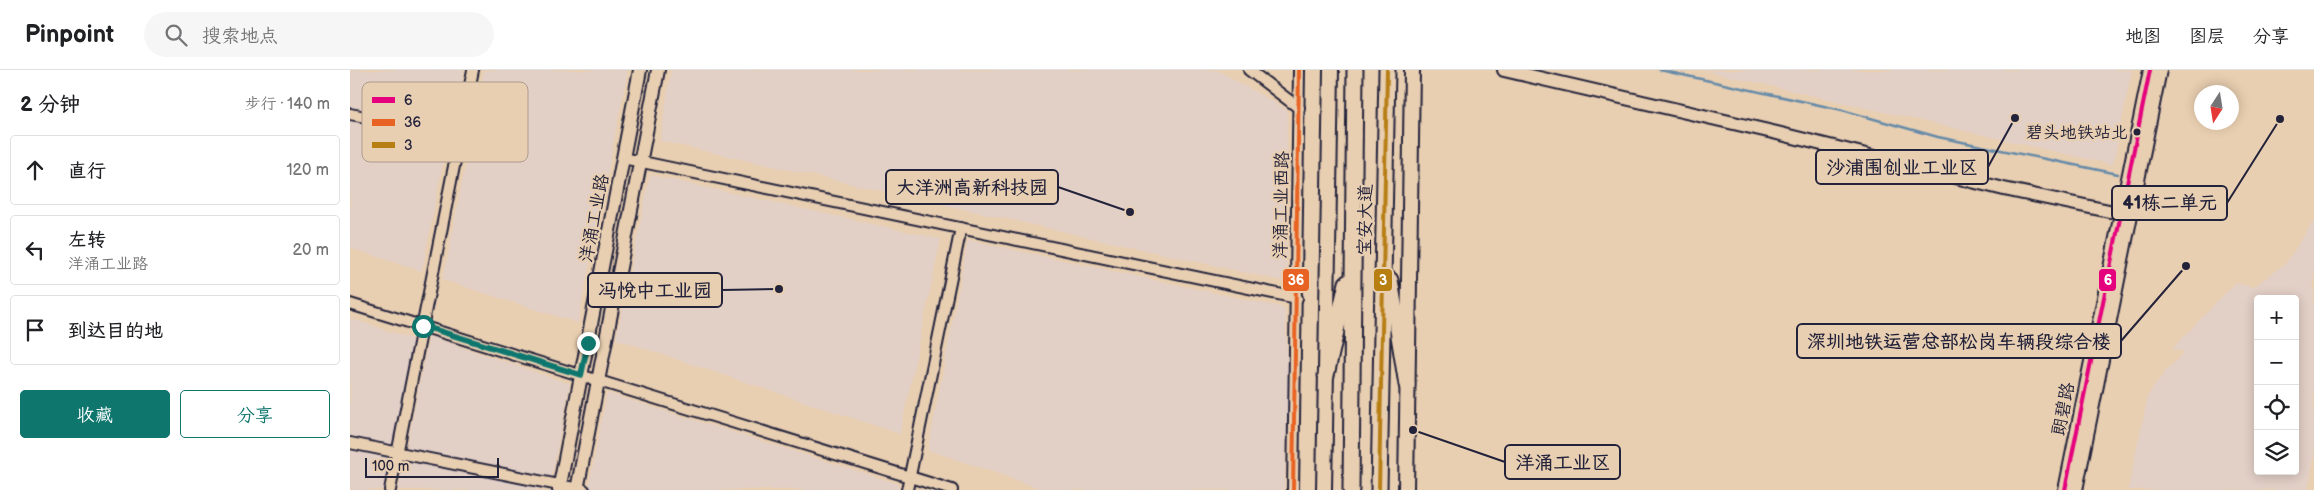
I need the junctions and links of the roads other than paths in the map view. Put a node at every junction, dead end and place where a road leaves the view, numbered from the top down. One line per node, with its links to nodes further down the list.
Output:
1 (640, 70): 13 (street, 洋涌工业路)
2 (658, 70): 14 (street, 洋涌工业路)
3 (1249, 70): 12 (street)
4 (1299, 70): 12 (street, 洋涌工业西路)
5 (1331, 70): 24 (main road)
6 (1355, 70): 19 (main road, 宝安大道)
7 (1389, 70): 18 (main road, 宝安大道)
8 (1412, 70): 26 (main road)
9 (1504, 70): 16 (street)
10 (2150, 70): 40 (street, 朗碧路)
11 (2160, 70): 41 (street, 朗碧路)
12 (1299, 108): 20 (street, 洋涌工业西路)
13 (623, 158): 14 (street); 23 (street, 洋涌工业路)
14 (640, 161): 17 (street); 25 (street, 洋涌工业路)
15 (454, 162): 22 (street)
16 (2109, 211)
17 (961, 228): 20 (street); 29 (street)
18 (1384, 239): 26 (main road); 38 (main road, 宝安大道)
19 (1353, 242): 24 (main road); 37 (main road, 宝安大道)
20 (1297, 298): 35 (street, 洋涌工业西路)
21 (350, 304): 22 (street)
22 (423, 326): 23 (street); 28 (street)
23 (581, 375): 25 (street); 30 (street, 洋涌工业路)
24 (1326, 375): 36 (main road)
25 (598, 380): 29 (street); 31 (street, 洋涌工业路)
26 (1407, 385): 39 (main road)
27 (350, 443): 28 (street)
28 (398, 452): 30 (street); 32 (street)
29 (910, 477): 33 (street); 34 (street)
30 (559, 487): 31 (street)
31 (579, 489)
32 (390, 490)
33 (907, 490)
34 (952, 490)
35 (1293, 490)
36 (1324, 490)
37 (1351, 490)
38 (1379, 490)
39 (1406, 490)
40 (2065, 490)
41 (2076, 490)

